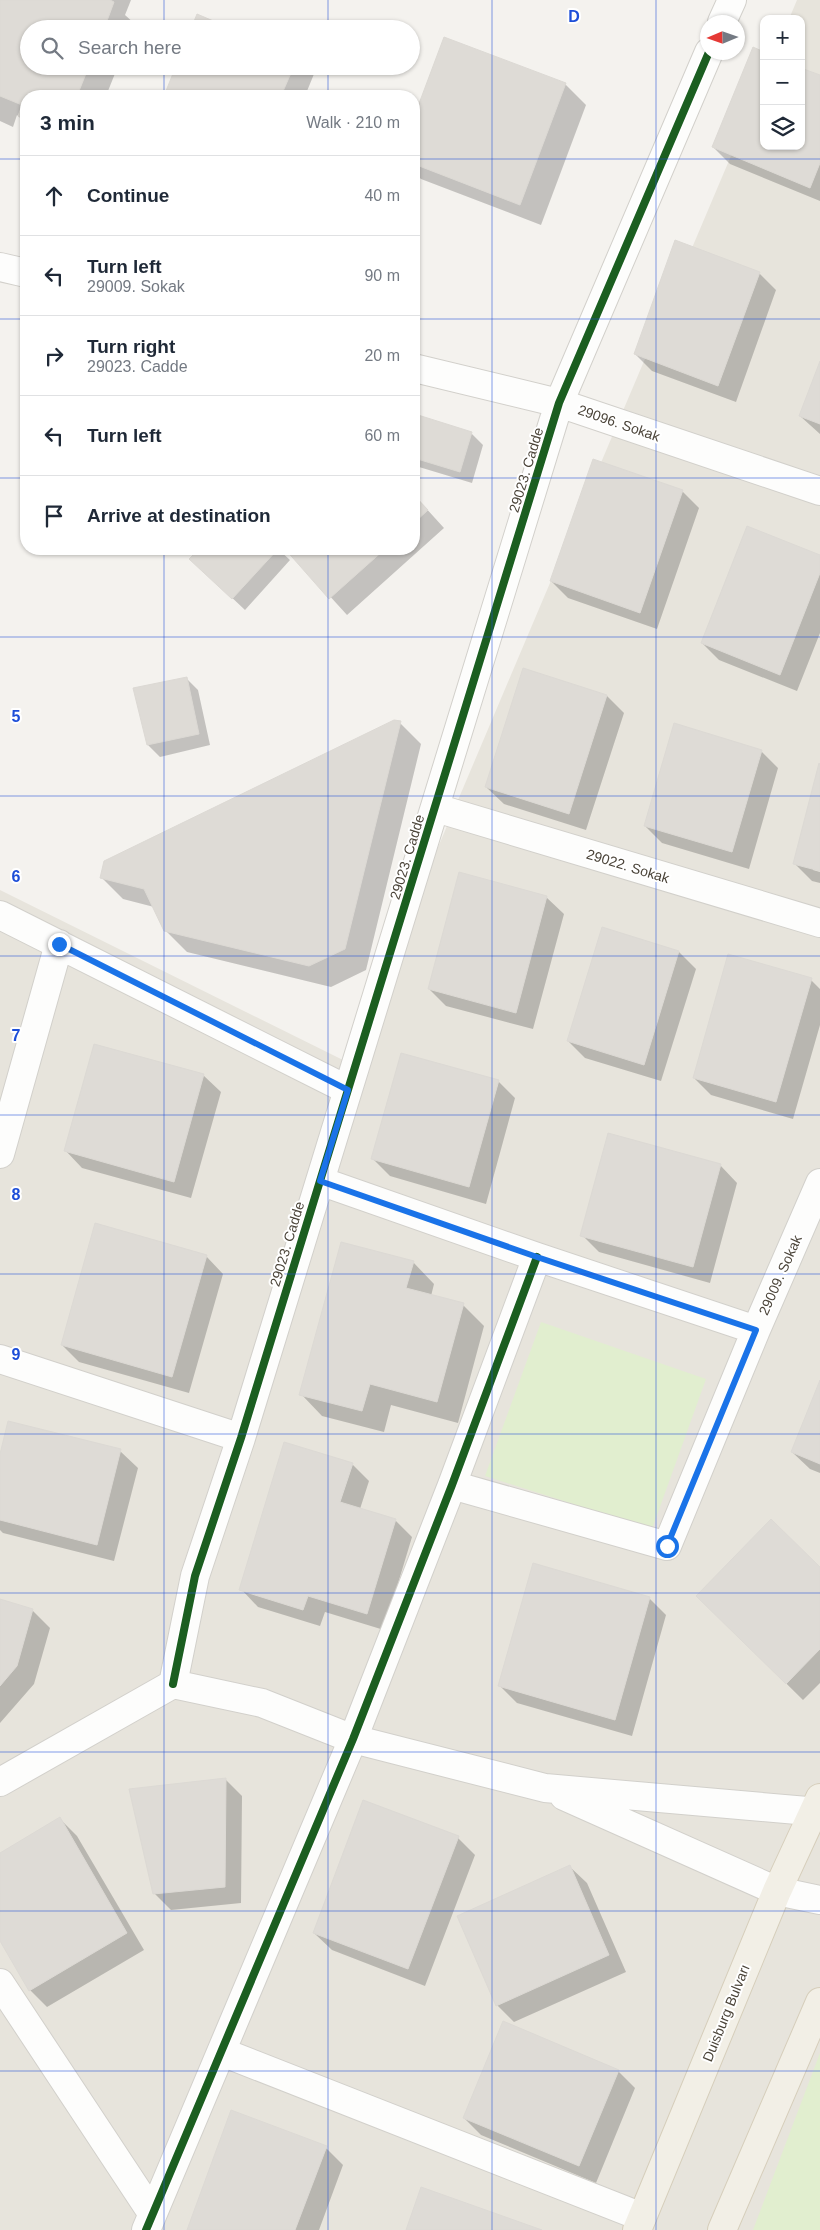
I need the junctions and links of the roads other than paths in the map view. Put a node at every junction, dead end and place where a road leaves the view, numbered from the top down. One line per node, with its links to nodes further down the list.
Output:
1 (732, 0): 2 (street)
2 (725, 15)
3 (706, 60): 7 (street, 29023. Cadde)
4 (0, 267): 5 (street)
5 (20, 272)
6 (420, 369): 7 (street, 29096. Sokak)
7 (559, 403): 8 (street, 29096. Sokak); 9 (street, 29023. Cadde)
8 (820, 491)
9 (436, 808): 11 (street, 29022. Sokak); 13 (street, 29023. Cadde)
10 (0, 915): 12 (street)
11 (820, 923)
12 (59, 944): 13 (street); 14 (street)
13 (348, 1090): 15 (street, 29023. Cadde)
14 (0, 1154)
15 (320, 1181): 17 (street, 29009. Sokak); 20 (street, 29023. Cadde)
16 (820, 1183): 18 (street, 29009. Sokak)
17 (537, 1257): 18 (street, 29009. Sokak); 21 (street)
18 (756, 1330): 21 (street)
19 (0, 1359): 20 (street)
20 (241, 1438): 22 (street, 29023. Cadde)
21 (452, 1485): 23 (street)
22 (173, 1684): 23 (street); 24 (street)
23 (353, 1739): 25 (street); 32 (street)
24 (0, 1782)
25 (545, 1788): 26 (street); 27 (street)
26 (818, 1807): 27 (main road, Duisburg Bulvarı)
27 (777, 1890): 28 (street); 34 (main road, Duisburg Bulvarı)
28 (820, 1900)
29 (0, 1983): 33 (street)
30 (820, 2002): 31 (main road)
31 (811, 2032): 35 (main road)
32 (222, 2052): 33 (street); 34 (street)
33 (149, 2222)
34 (640, 2224)
35 (722, 2230)

